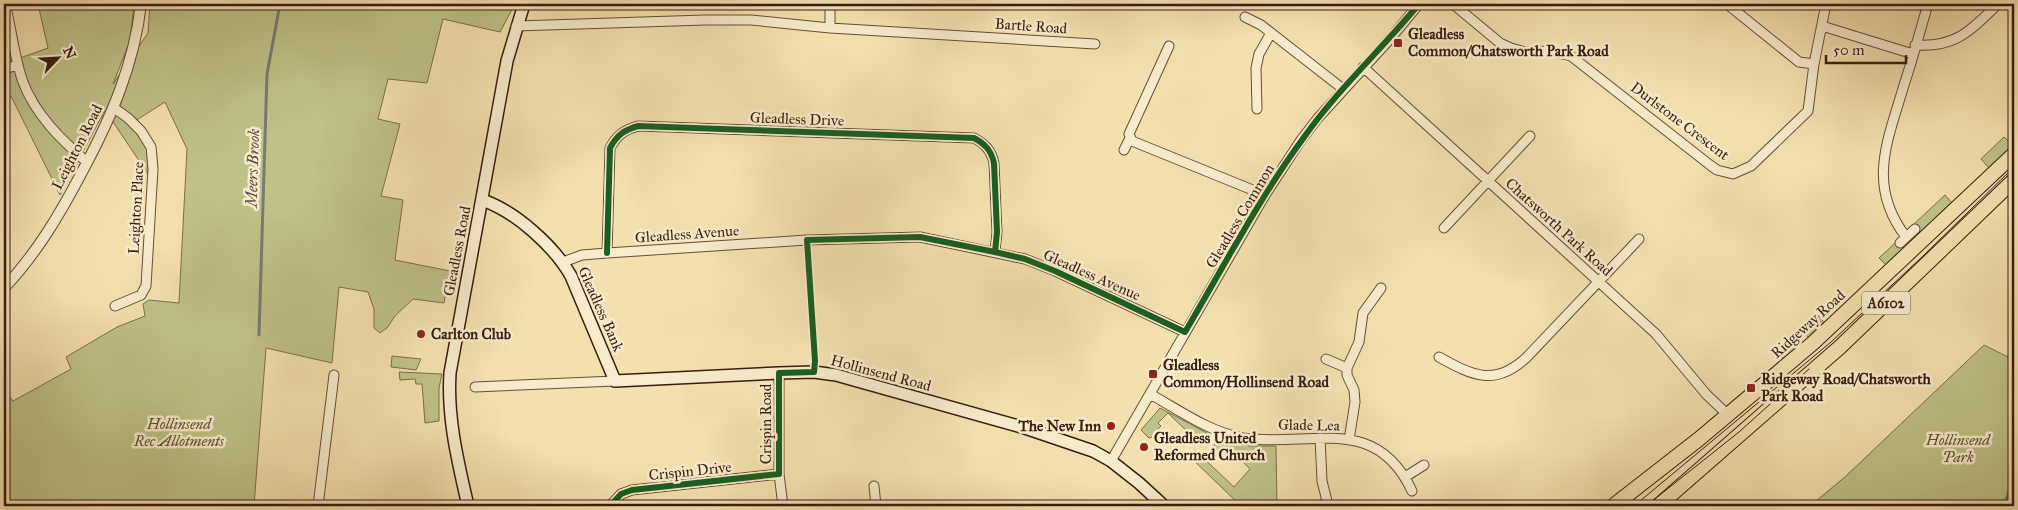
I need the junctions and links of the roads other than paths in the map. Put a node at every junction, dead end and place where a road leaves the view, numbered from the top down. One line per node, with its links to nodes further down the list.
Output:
1 (5, 4): 19 (street)
2 (141, 4): 24 (street, Leighton Road)
3 (524, 4): 12 (main road, Gleadless Road)
4 (830, 4): 14 (street)
5 (1419, 4): 21 (street, Gleadless Common)
6 (1453, 4): 20 (street, Durlstone Crescent)
7 (1727, 4): 20 (street)
8 (1826, 4): 13 (street, Durlstone Crescent)
9 (1928, 4): 18 (street)
10 (1998, 4): 18 (street)
11 (1245, 17): 15 (street)
12 (516, 26): 14 (street, Bartle Road); 34 (main road, Gleadless Road)
13 (1822, 26): 18 (street); 20 (street, Durlstone Crescent)
14 (830, 28): 16 (street, Bartle Road)
15 (1271, 33): 23 (street); 25 (street)
16 (1095, 44)
17 (1168, 46): 27 (street)
18 (1914, 50): 36 (street)
19 (18, 64): 22 (street); 30 (street)
20 (1814, 64)
21 (1363, 68): 23 (street, Gleadless Common); 32 (street, Chatsworth Park Road)
22 (4, 69)
23 (1343, 90): 33 (street, Gleadless Common)
24 (114, 108): 30 (street, Leighton Road); 44 (street, Leighton Place)
25 (1257, 109)
26 (1530, 136): 32 (street)
27 (1130, 138): 28 (street); 33 (street)
28 (1124, 150)
29 (2014, 154): 54 (highway, Ridgeway Road / A6102)
30 (87, 162): 42 (street, Leighton Road)
31 (2014, 180): 71 (highway, A6102)
32 (1487, 181): 35 (street); 41 (street, Chatsworth Park Road)
33 (1266, 195): 45 (street, Gleadless Common)
34 (482, 200): 40 (main road, Gleadless Bank); 64 (main road, Gleadless Road)
35 (1444, 228)
36 (1915, 229)
37 (1639, 239): 41 (street)
38 (995, 252): 39 (street, Gleadless Avenue); 39 (street, Gleadless Drive); 45 (street, Gleadless Avenue)
39 (607, 253): 40 (street, Gleadless Avenue)
40 (564, 262): 51 (main road, Gleadless Bank)
41 (1598, 280): 46 (street); 54 (street, Chatsworth Park Road)
42 (4, 288)
43 (1381, 288): 48 (street)
44 (115, 306)
45 (1185, 332): 53 (street, Gleadless Common)
46 (1439, 357)
47 (1326, 359): 48 (street)
48 (1347, 368): 56 (street)
49 (778, 373): 51 (main road, Hollinsend Road); 57 (main road, Hollinsend Road); 59 (street, Crispin Road)
50 (334, 375): 63 (street)
51 (615, 381): 52 (street, Hollinsend Road)
52 (475, 387)
53 (1150, 394): 55 (street, Glade Lea); 57 (street, Gleadless Common)
54 (1728, 415): 70 (highway, Ridgeway Road / A6102)
55 (1320, 438): 56 (street, Glade Lea); 69 (street)
56 (1349, 440): 60 (street, Glade Lea)
57 (1111, 461): 68 (main road, Hollinsend Road)
58 (1424, 465): 60 (street)
59 (779, 474): 65 (street, Crispin Drive); 66 (street, Crispin Road)
60 (1405, 476): 62 (street, Glade Lea)
61 (874, 486): 67 (street)
62 (1412, 491)
63 (319, 506)
64 (468, 506)
65 (610, 506)
66 (783, 506)
67 (876, 506)
68 (1164, 506)
69 (1321, 506)
70 (1613, 506)
71 (1658, 506)

